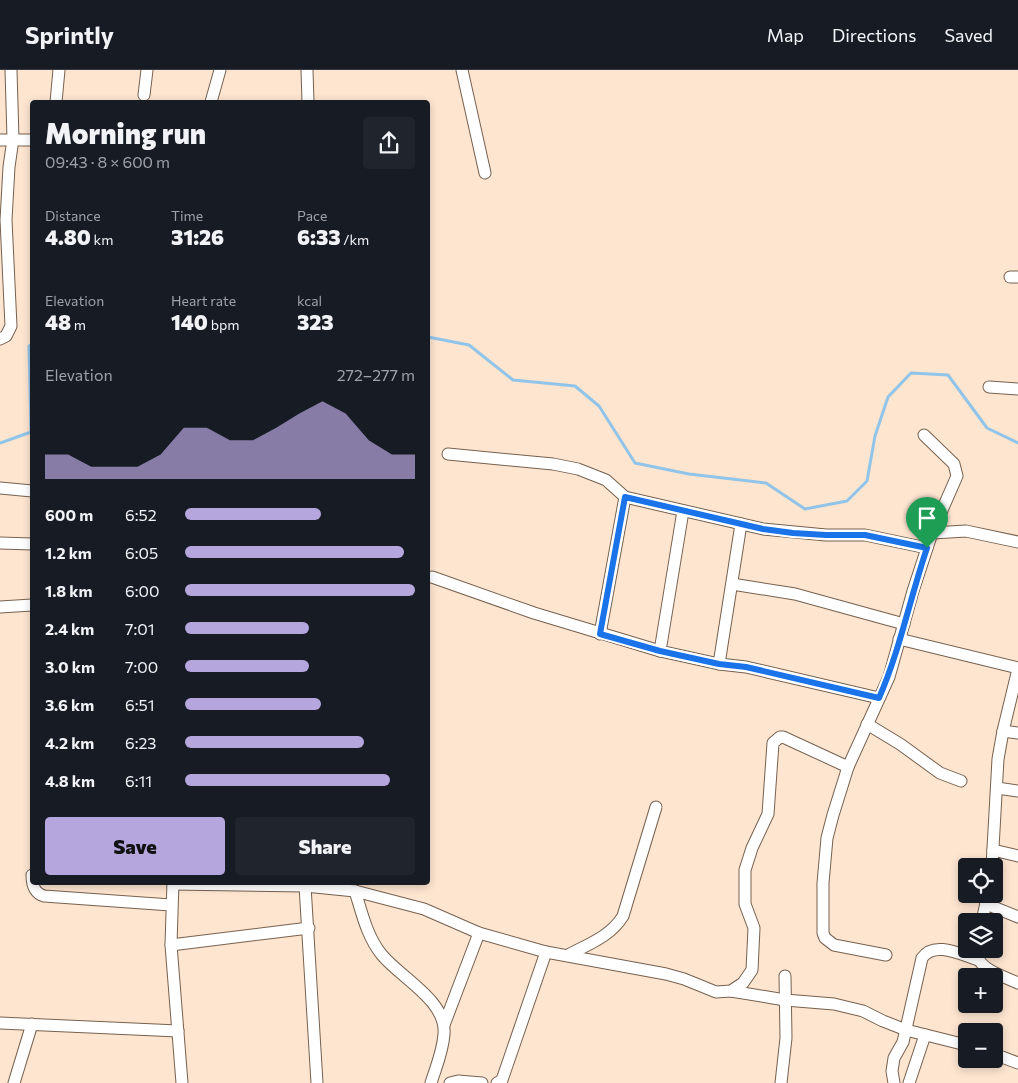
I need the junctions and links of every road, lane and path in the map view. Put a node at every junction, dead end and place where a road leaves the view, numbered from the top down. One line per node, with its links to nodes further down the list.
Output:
1 (11, 70): 8 (street)
2 (59, 70): 10 (street)
3 (147, 70): 9 (street)
4 (220, 70): 11 (street)
5 (307, 70): 12 (street)
6 (462, 70): 16 (street)
7 (0, 92): 8 (street)
8 (12, 92): 13 (street)
9 (144, 95)
10 (56, 100)
11 (212, 100)
12 (308, 100)
13 (13, 139): 14 (street); 15 (street); 17 (street)
14 (0, 140)
15 (30, 140)
16 (484, 173)
17 (0, 340)
18 (988, 387): 19 (street)
19 (1018, 389)
20 (924, 435): 27 (street)
21 (448, 454): 24 (street)
22 (0, 488): 23 (street)
23 (30, 491)
24 (625, 497): 25 (street); 37 (street)
25 (683, 511): 26 (street); 39 (street)
26 (741, 524): 31 (street); 33 (street)
27 (932, 533): 28 (street); 31 (street)
28 (1018, 542)
29 (0, 543): 30 (street)
30 (30, 544)
31 (927, 548): 36 (street)
32 (432, 577): 37 (street)
33 (732, 584): 36 (street); 40 (street)
34 (30, 605): 35 (street)
35 (0, 607)
36 (904, 624): 38 (street)
37 (600, 634): 39 (street)
38 (900, 639): 41 (street); 42 (street)
39 (660, 651): 40 (street)
40 (719, 664): 42 (street)
41 (1018, 669): 44 (street)
42 (879, 698): 43 (street)
43 (867, 724): 46 (street); 47 (street)
44 (1003, 731): 45 (street); 48 (street)
45 (1018, 733)
46 (848, 767): 68 (street); 72 (street)
47 (961, 782)
48 (997, 788): 49 (street); 51 (street)
49 (1018, 791)
50 (656, 807): 67 (street)
51 (993, 850): 52 (street); 53 (street)
52 (1018, 856)
53 (992, 858)
54 (33, 885): 60 (street)
55 (173, 885): 60 (street)
56 (262, 885): 57 (street)
57 (306, 886): 58 (street); 62 (street)
58 (355, 891): 63 (street); 76 (street)
59 (994, 903): 61 (street)
60 (171, 905): 64 (street)
61 (1018, 917)
62 (309, 928): 64 (street); 86 (street)
63 (479, 933): 66 (street); 76 (street)
64 (171, 945): 78 (street)
65 (958, 951): 77 (street)
66 (546, 952): 67 (street); 83 (street)
67 (568, 955): 72 (street)
68 (886, 955)
69 (981, 958): 71 (street)
70 (785, 976): 73 (street)
71 (1018, 983)
72 (731, 990): 73 (street)
73 (785, 1000): 77 (street); 90 (street)
74 (0, 1022): 75 (street)
75 (32, 1024): 78 (street); 84 (street)
76 (444, 1025): 87 (street)
77 (906, 1030): 79 (street); 91 (street)
78 (178, 1032): 85 (street)
79 (925, 1034): 80 (street); 92 (street)
80 (958, 1043)
81 (1003, 1057): 82 (street)
82 (1018, 1063)
83 (499, 1082)
84 (14, 1083)
85 (182, 1083)
86 (317, 1083)
87 (431, 1083)
88 (450, 1083): 89 (street)
89 (482, 1083)
90 (781, 1083)
91 (894, 1083)
92 (908, 1083)

